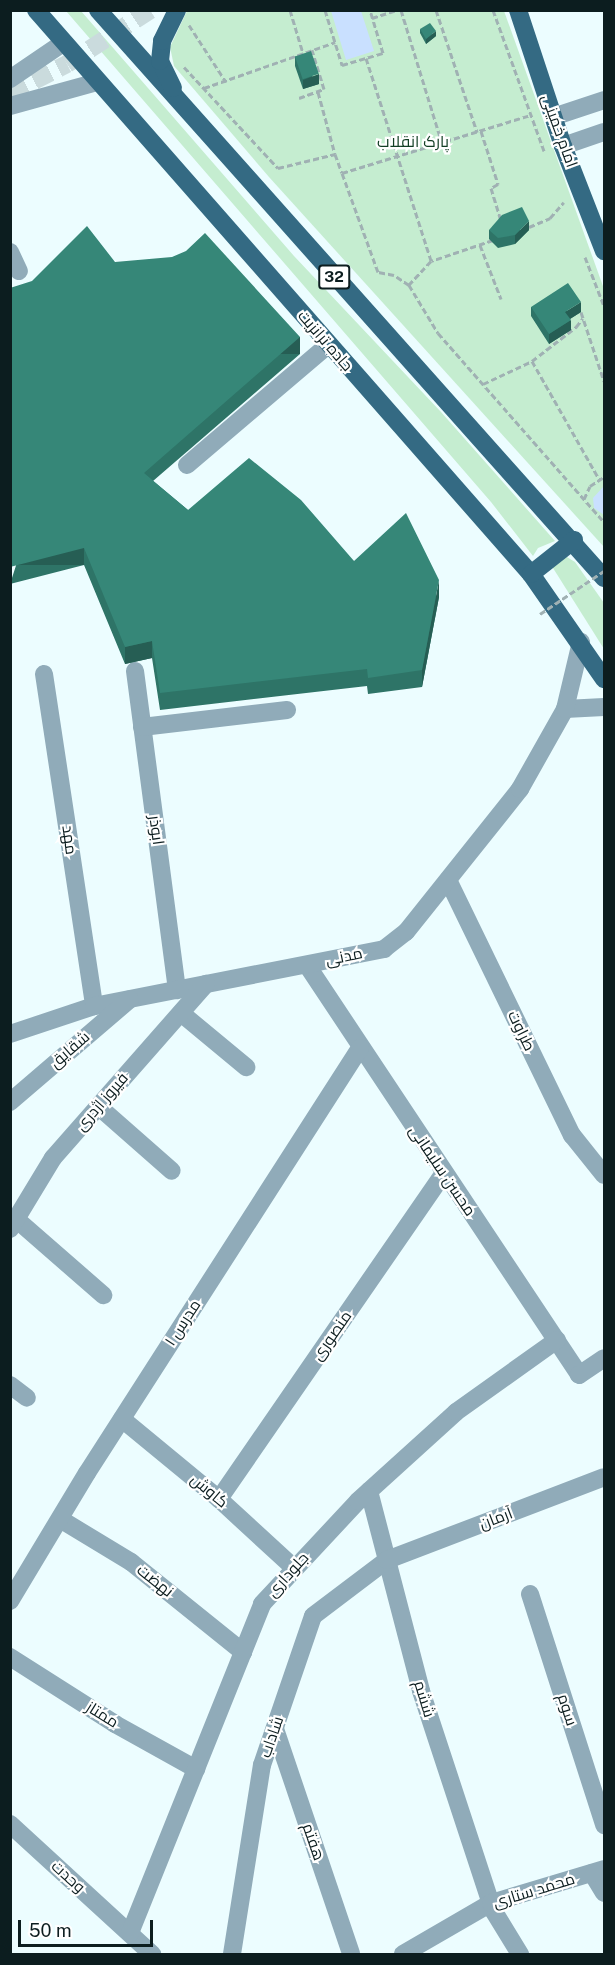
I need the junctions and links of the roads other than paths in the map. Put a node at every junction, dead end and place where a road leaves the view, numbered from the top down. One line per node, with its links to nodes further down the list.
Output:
1 (36, 10): 5 (main road, جاده ترانزیت)
2 (98, 10): 10 (main road, 32)
3 (518, 10): 11 (main road, امام خمینی)
4 (185, 17): 10 (main road)
5 (63, 43): 6 (street); 7 (main road, جاده ترانزیت)
6 (10, 79)
7 (97, 82): 9 (street); 17 (main road, جاده ترانزیت)
8 (604, 100): 11 (street)
9 (10, 106)
10 (183, 108): 19 (main road, 32)
11 (554, 117): 13 (main road, امام خمینی)
12 (604, 132): 13 (street)
13 (563, 146): 14 (main road, امام خمینی)
14 (604, 251)
15 (10, 252): 16 (street)
16 (19, 271)
17 (328, 345): 18 (street); 20 (main road, جاده ترانزیت)
18 (187, 465)
19 (574, 540): 20 (main road); 21 (main road, 32)
20 (531, 574): 22 (main road, جاده ترانزیت)
21 (604, 578)
22 (581, 642): 25 (main road, جاده ترانزیت); 27 (street, مدنی)
23 (135, 671): 29 (street, ابوذر)
24 (44, 674): 35 (street, مهد)
25 (604, 679)
26 (604, 707): 27 (street)
27 (565, 709): 30 (street, مدنی)
28 (287, 710): 29 (street)
29 (142, 727): 33 (street, ابوذر)
30 (448, 880): 31 (street, مدنی); 44 (street, طراوت)
31 (307, 965): 32 (street, مدنی); 38 (street, محسن سلیمانی)
32 (206, 984): 33 (street, مدنی); 36 (street, فیروز اژدری)
33 (177, 990): 34 (street, مدنی)
34 (130, 999): 35 (street, مدنی); 40 (street, شقایق)
35 (94, 1006): 37 (street, مدنی)
36 (181, 1013): 39 (street); 41 (street, فیروز اژدری)
37 (10, 1034)
38 (360, 1048): 43 (street, محسن سلیمانی); 51 (street, مدرس ۱)
39 (246, 1067)
40 (10, 1102)
41 (98, 1106): 42 (street); 45 (street, فیروز اژدری)
42 (172, 1172)
43 (444, 1173): 47 (street, محسن سلیمانی); 54 (street, منصوری)
44 (604, 1175)
45 (13, 1224): 46 (street)
46 (103, 1295)
47 (557, 1340): 48 (street, محسن سلیمانی); 53 (street, جلوداری)
48 (604, 1358)
49 (10, 1385): 50 (street)
50 (27, 1398)
51 (122, 1419): 54 (street, کاوش); 55 (street, مدرس ۱)
52 (604, 1477): 56 (street, آرمان)
53 (369, 1491): 56 (street, ششم); 57 (street, جلوداری)
54 (219, 1499): 57 (street, کاوش)
55 (60, 1519): 59 (street, مدرس ۱); 60 (street, نهضت)
56 (387, 1560): 62 (street, شاداب); 68 (street, ششم)
57 (293, 1567): 60 (street, جلوداری)
58 (530, 1594): 65 (street, سوم)
59 (10, 1601)
60 (243, 1652): 63 (street, جلوداری)
61 (10, 1657): 63 (street, ممتاز)
62 (275, 1729): 71 (street, شاداب); 72 (street, هفتم)
63 (196, 1769): 69 (street, جلوداری)
64 (10, 1824): 69 (street, وحدت)
65 (604, 1825)
66 (598, 1871): 67 (street); 68 (street, محمد ستاری)
67 (604, 1893)
68 (491, 1903): 73 (street, محمد ستاری); 74 (street, ششم)
69 (130, 1933): 70 (street, وحدت)
70 (152, 1954)
71 (232, 1954)
72 (351, 1954)
73 (403, 1954)
74 (520, 1954)

